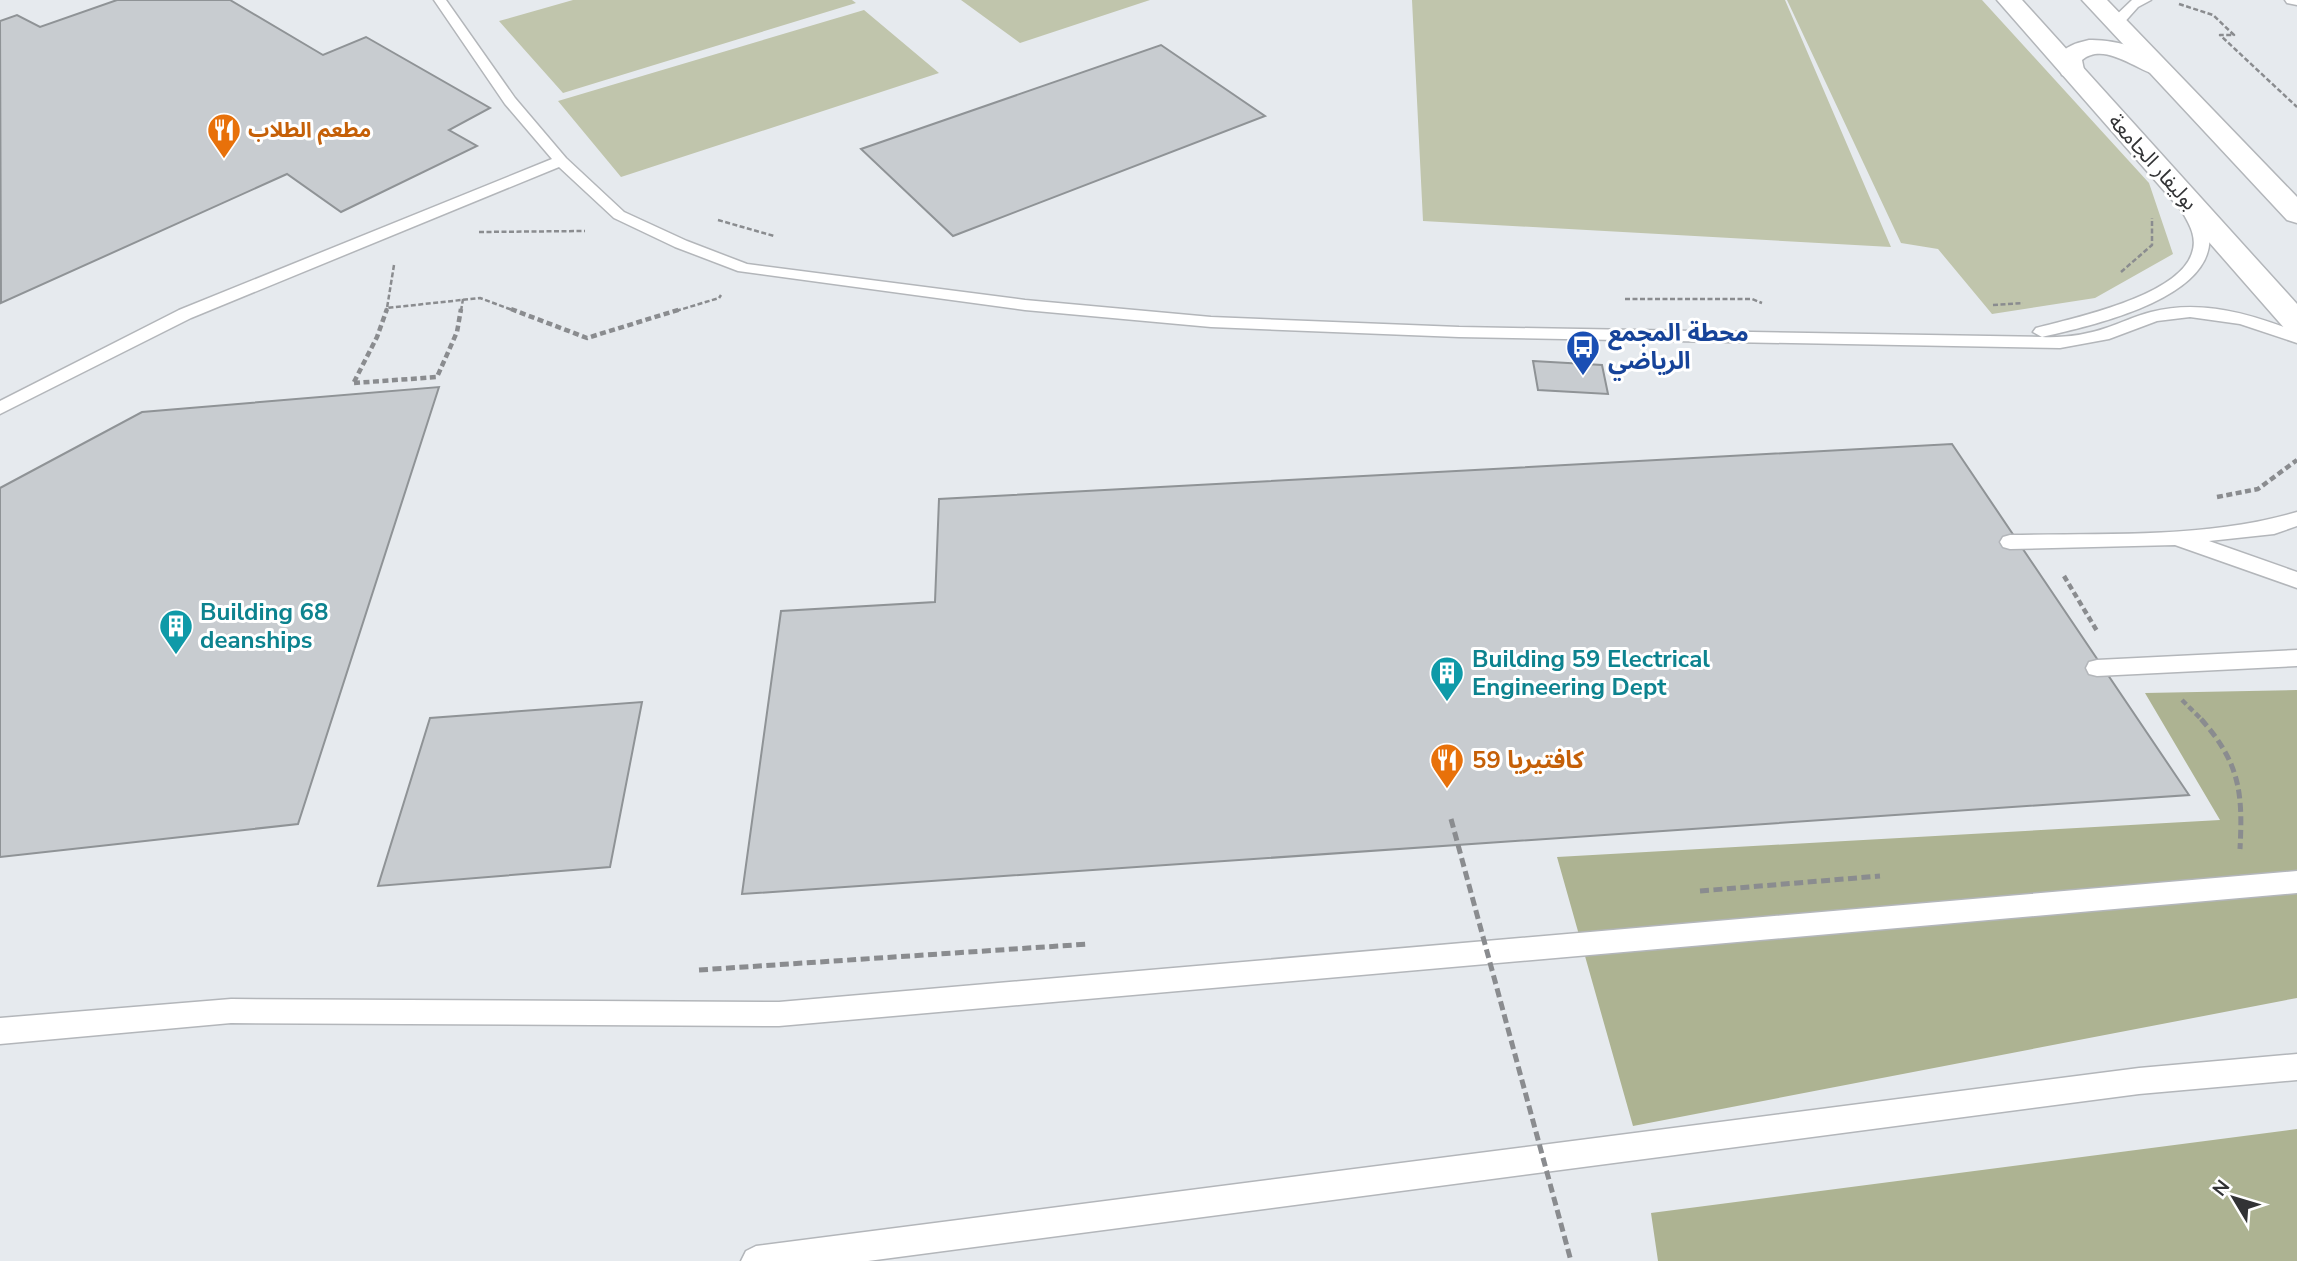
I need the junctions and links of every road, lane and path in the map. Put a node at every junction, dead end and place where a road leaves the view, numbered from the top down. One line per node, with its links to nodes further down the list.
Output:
1 (440, 0): 12 (lane)
2 (2009, 0): 10 (street, بوليفار الجامعة)
3 (2094, 0): 8 (street)
4 (2145, 0): 8 (lane)
5 (2291, 0): 6 (lane)
6 (2297, 1)
7 (2175, 3): 11 (path)
8 (2116, 23): 9 (street)
9 (2160, 69): 10 (street); 15 (street)
10 (2071, 71): 13 (street, بوليفار الجامعة)
11 (2297, 107)
12 (561, 161): 29 (lane); 30 (lane)
13 (2180, 191): 27 (street, بوليفار الجامعة); 29 (lane)
14 (2151, 206): 19 (path)
15 (2297, 214)
16 (712, 218): 17 (path)
17 (777, 237)
18 (394, 261): 26 (path)
19 (2120, 272)
20 (723, 290): 21 (path)
21 (463, 299): 26 (path); 26 (path)
22 (1619, 299): 24 (path)
23 (2023, 303): 25 (path)
24 (1772, 306)
25 (1984, 306)
26 (387, 308)
27 (2297, 323)
28 (2297, 338): 29 (lane)
29 (1974, 341)
30 (0, 408)
31 (2297, 460): 32 (path)
32 (2210, 498)
33 (2297, 519): 34 (lane)
34 (2164, 539): 36 (lane); 37 (lane)
35 (2010, 542): 36 (lane)
36 (2045, 542): 39 (path)
37 (2297, 580)
38 (2297, 658): 39 (lane)
39 (2130, 666): 40 (lane); 42 (path)
40 (2097, 668)
41 (1451, 819): 55 (path, bridge)
42 (2240, 850): 43 (path); 44 (path)
43 (2253, 850)
44 (2227, 851)
45 (1887, 875): 47 (path)
46 (2297, 882): 52 (lane)
47 (1697, 892)
48 (1492, 916): 49 (path)
49 (1465, 919)
50 (1097, 943): 51 (path)
51 (695, 971)
52 (0, 1031)
53 (2297, 1067): 54 (lane)
54 (756, 1261)
55 (1571, 1261)

